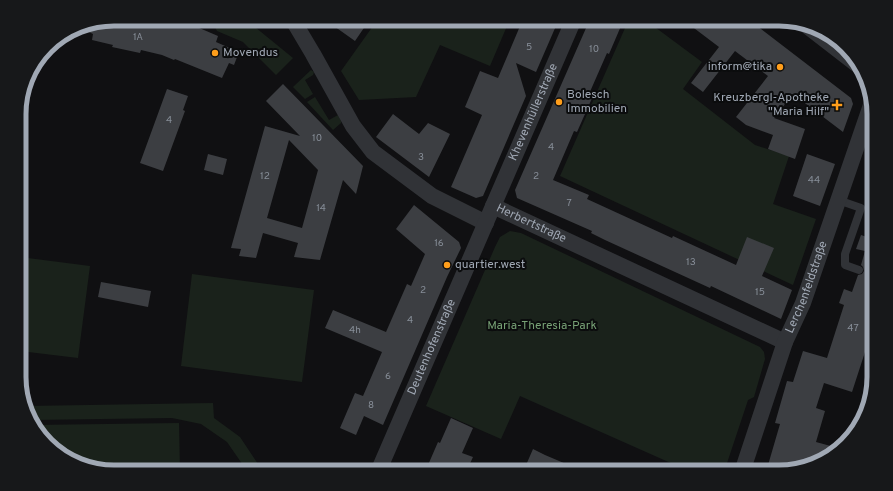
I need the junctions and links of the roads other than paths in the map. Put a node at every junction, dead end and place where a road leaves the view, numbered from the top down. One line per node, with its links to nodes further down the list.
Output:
1 (296, 26): 8 (street, Herbertstraße)
2 (571, 26): 7 (street, Khevenhüllerstraße)
3 (821, 37): 4 (street)
4 (842, 53)
5 (867, 116): 6 (street, Lerchenfeldstraße)
6 (838, 200): 9 (lane); 10 (street, Lerchenfeldstraße)
7 (493, 206): 8 (street, Herbertstraße); 10 (street, Herbertstraße)
8 (486, 223): 11 (street, Deutenhofenstraße)
9 (859, 270)
10 (786, 342): 12 (street, Lerchenfeldstraße)
11 (381, 465)
12 (744, 465)

